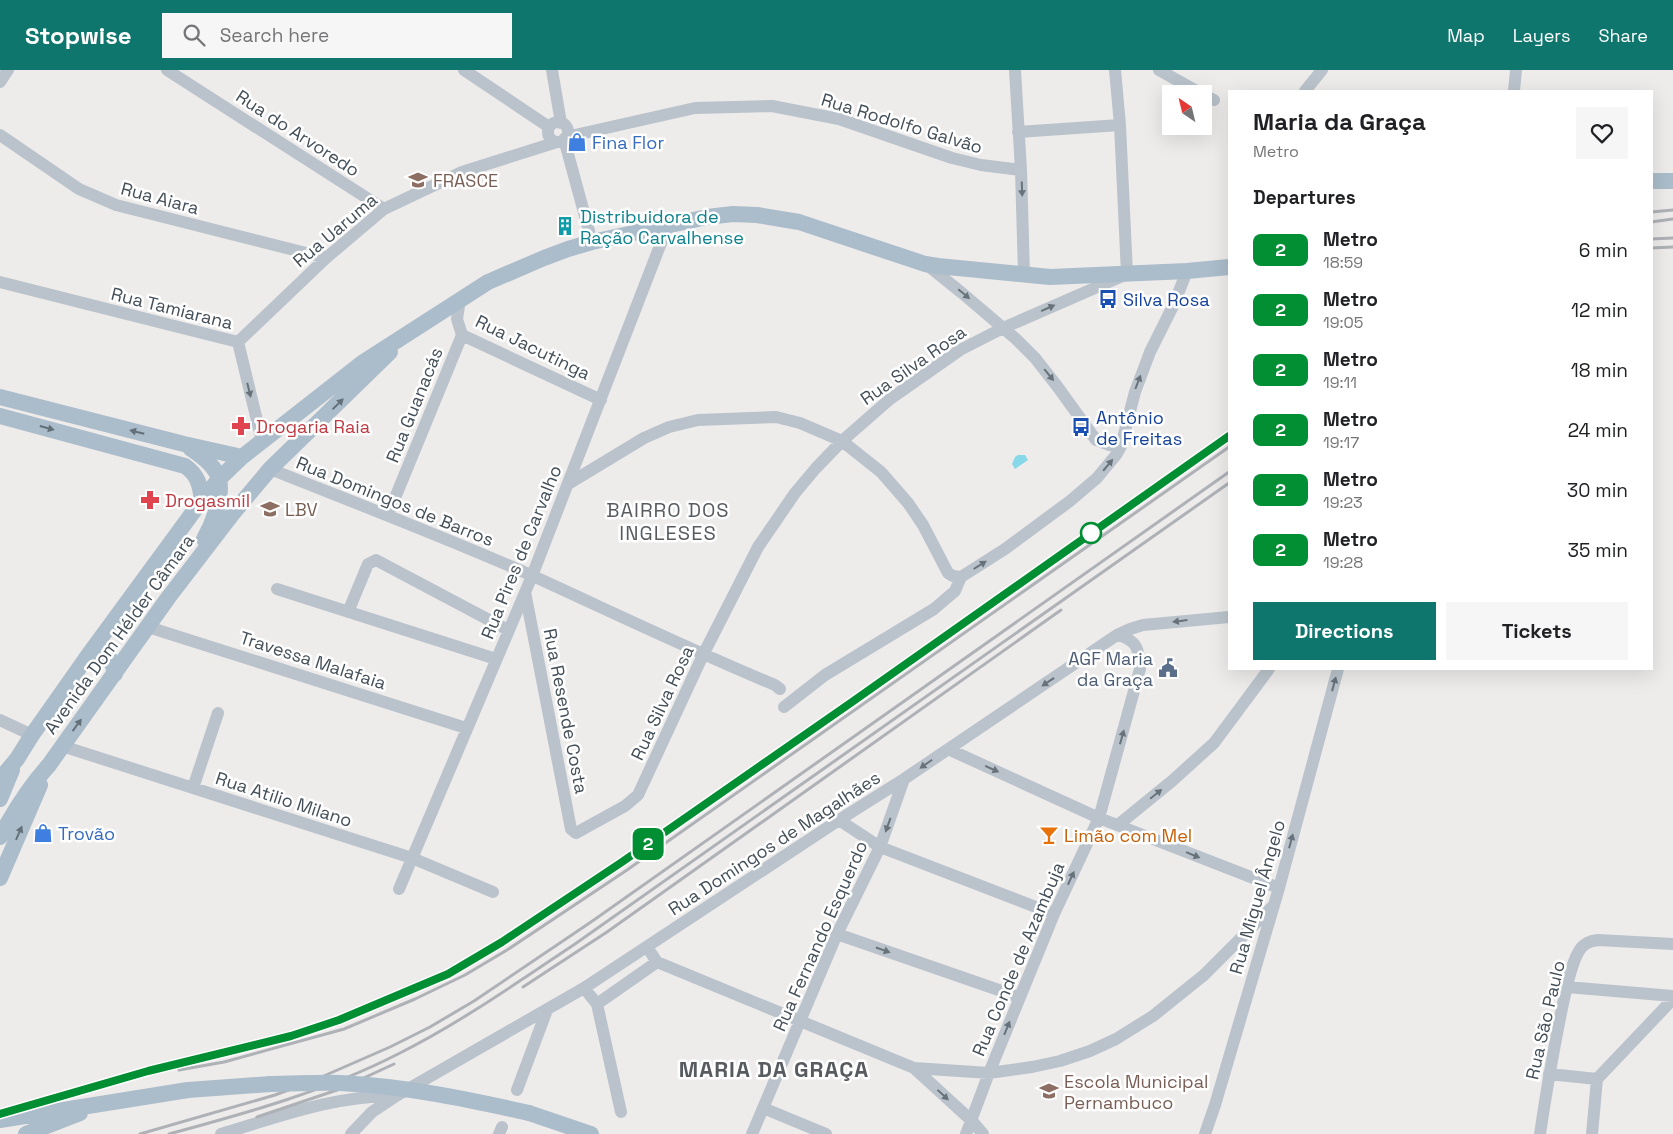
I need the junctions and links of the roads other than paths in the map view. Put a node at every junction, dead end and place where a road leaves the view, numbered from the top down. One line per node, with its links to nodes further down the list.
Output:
1 (8, 70): 10 (street)
2 (167, 70): 22 (street, Rua do Arvoredo)
3 (464, 70): 14 (street)
4 (552, 70): 14 (street)
5 (1015, 70): 16 (street)
6 (1116, 70): 15 (street)
7 (1159, 70): 11 (street)
8 (1516, 70): 13 (street)
9 (1322, 71): 12 (street)
10 (0, 82)
11 (1187, 85)
12 (1306, 90)
13 (1513, 90)
14 (555, 125): 18 (street); 18 (street)
15 (1120, 125): 16 (street); 30 (street)
16 (1018, 132): 19 (street)
17 (0, 135): 25 (street, Rua Aiara)
18 (563, 139): 19 (street, Rua Rodolfo Galvão); 22 (street, Rua Uaruma); 24 (street)
19 (1021, 170): 29 (street, one-way to 29)
20 (1653, 181): 21 (main road)
21 (1673, 182)
22 (384, 209): 25 (street, Rua Uaruma)
23 (668, 225): 24 (main road, Avenida Dom Hélder Câmara); 26 (main road, Avenida Dom Hélder Câmara); 40 (street, Rua Pires de Carvalho)
24 (592, 242): 32 (main road, Avenida Dom Hélder Câmara)
25 (326, 258): 38 (street, Rua Uaruma)
26 (925, 264): 29 (main road, Avenida Dom Hélder Câmara); 35 (street, one-way to 35)
27 (1228, 267): 28 (main road, Avenida Dom Hélder Câmara)
28 (1187, 271): 30 (main road, Avenida Dom Hélder Câmara); 45 (street, one-way to 28)
29 (1024, 274): 30 (main road, Avenida Dom Hélder Câmara)
30 (1127, 274): 35 (street, Rua Silva Rosa, one-way to 30)
31 (0, 282): 38 (street, Rua Tamiarana)
32 (460, 299): 33 (main road, Avenida Dom Hélder Câmara); 34 (street, Rua Jacutinga)
33 (440, 311): 34 (street, Rua Jacutinga); 36 (main road, Avenida Dom Hélder Câmara)
34 (457, 320): 37 (street, Rua Jacutinga)
35 (1003, 328): 43 (street, Rua Silva Rosa); 45 (street, one-way to 45)
36 (409, 334): 42 (main road, Avenida Dom Hélder Câmara); 47 (main road, Avenida Dom Hélder Câmara, one-way to 36)
37 (462, 335): 40 (street, Rua Jacutinga); 51 (street, Rua Guanacás)
38 (238, 342): 42 (street, Rua Tamiarana, one-way to 42)
39 (0, 398): 44 (main road, one-way to 39)
40 (601, 400): 49 (street, Rua Pires de Carvalho)
41 (0, 416): 50 (main road, one-way to 50)
42 (262, 441): 46 (main road, Avenida Dom Hélder Câmara)
43 (842, 441): 49 (street); 52 (street); 65 (street, Rua Silva Rosa)
44 (184, 444): 46 (main road); 48 (main road)
45 (1121, 446): 54 (street, one-way to 45)
46 (242, 457): 48 (main road, Avenida Dom Hélder Câmara)
47 (270, 469): 51 (street, Rua Domingos de Barros); 57 (main road, Avenida Dom Hélder Câmara)
48 (219, 479): 50 (main road, Avenida Dom Hélder Câmara); 57 (main road)
49 (568, 484): 53 (street, Rua Pires de Carvalho)
50 (202, 500): 64 (main road, Avenida Dom Hélder Câmara)
51 (388, 515): 53 (street, Rua Domingos de Barros)
52 (948, 573): 54 (street); 58 (street)
53 (532, 576): 56 (street, Rua Pires de Carvalho); 65 (street, Rua Domingos de Barros)
54 (961, 577): 58 (street)
55 (277, 589): 59 (street)
56 (525, 592): 62 (street, Rua Pires de Carvalho); 87 (street, Rua Resende Costa)
57 (168, 598): 61 (main road, Avenida Dom Hélder Câmara)
58 (934, 609): 71 (street)
59 (348, 612): 62 (street); 66 (street)
60 (1228, 617): 63 (street, Rua Domingos de Magalhães, one-way to 63)
61 (148, 626): 69 (main road, Avenida Dom Hélder Câmara); 74 (street, Travessa Malafaia)
62 (508, 630): 66 (street, Rua Pires de Carvalho)
63 (1118, 635): 77 (street, Rua Domingos de Magalhães, one-way to 77); 84 (street, Rua Conde de Azambuja, one-way to 63)
64 (89, 654): 69 (main road); 75 (main road, Avenida Dom Hélder Câmara)
65 (703, 655): 70 (street, Rua Domingos de Barros); 87 (street, Rua Silva Rosa)
66 (496, 659): 74 (street, Rua Pires de Carvalho)
67 (1268, 670): 86 (street, one-way to 67)
68 (1338, 670): 93 (street, Rua Miguel Ângelo, one-way to 68)
69 (115, 674): 76 (main road, Avenida Dom Hélder Câmara, one-way to 69)
70 (780, 689)
71 (784, 707)
72 (218, 713): 82 (street)
73 (0, 720): 75 (street)
74 (466, 728): 90 (street, Rua Pires de Carvalho)
75 (32, 735): 78 (main road, Avenida Dom Hélder Câmara)
76 (62, 746): 79 (main road, Avenida Dom Hélder Câmara); 82 (street, Rua Atilio Milano)
77 (948, 749): 81 (street, Rua Domingos de Magalhães, one-way to 81); 84 (street, one-way to 84)
78 (17, 759): 80 (main road, Avenida Dom Hélder Câmara); 83 (main road, Avenida Dom Hélder Câmara)
79 (49, 764): 88 (main road, Avenida Dom Hélder Câmara); 91 (main road, Avenida Dom Hélder Câmara, one-way to 79)
80 (0, 779)
81 (904, 779): 85 (street, Rua Domingos de Magalhães); 89 (street, Rua Fernando Esquerdo, one-way to 89)
82 (193, 788): 90 (street, Rua Atilio Milano)
83 (0, 799)
84 (1099, 818): 86 (street); 96 (street, Rua Conde de Azambuja, one-way to 84)
85 (839, 820): 89 (street); 99 (street, Rua Domingos de Magalhães)
86 (1118, 825): 93 (street, one-way to 93)
87 (576, 833)
88 (0, 838)
89 (880, 847): 96 (street); 97 (street, Rua Fernando Esquerdo)
90 (412, 858): 92 (street, Rua Pires de Carvalho); 94 (street, Rua Atilio Milano)
91 (0, 878)
92 (399, 888)
93 (1278, 888): 95 (street, Rua Miguel Ângelo)
94 (493, 892)
95 (1274, 905): 109 (street); 127 (street, Rua Miguel Ângelo)
96 (1054, 914): 103 (street, Rua Conde de Azambuja)
97 (837, 934): 103 (street, one-way to 103); 107 (street, Rua Fernando Esquerdo)
98 (1673, 944): 101 (street, Rua São Paulo)
99 (647, 947): 100 (street); 102 (street, Rua Domingos de Magalhães)
100 (657, 962): 105 (street); 107 (street)
101 (1566, 987): 104 (street); 110 (street, Rua São Paulo)
102 (584, 988): 105 (street); 106 (street, Rua Domingos de Magalhães)
103 (1019, 997): 109 (street, Rua Conde de Azambuja, one-way to 103)
104 (1673, 997): 111 (street)
105 (597, 1004): 116 (street)
106 (547, 1010): 112 (street); 113 (street, Rua Domingos de Magalhães)
107 (800, 1020): 108 (street); 115 (street, Rua Fernando Esquerdo)
108 (914, 1068): 109 (street); 118 (street, one-way to 118)
109 (989, 1073): 118 (street, Rua Conde de Azambuja)
110 (1549, 1074): 111 (street); 128 (street, Rua São Paulo)
111 (1597, 1079): 129 (street)
112 (517, 1090)
113 (396, 1096): 119 (street, Rua Domingos de Magalhães); 121 (street)
114 (103, 1103): 117 (main road); 120 (main road); 122 (main road, bridge)
115 (763, 1108): 123 (street, Rua Fernando Esquerdo); 124 (street)
116 (622, 1112)
117 (0, 1120)
118 (972, 1121): 125 (street, Rua Conde de Azambuja); 126 (street)
119 (353, 1133)
120 (26, 1134)
121 (220, 1134)
122 (591, 1134)
123 (752, 1134)
124 (826, 1134)
125 (966, 1134)
126 (983, 1134)
127 (1205, 1134)
128 (1540, 1134)
129 (1592, 1134)

